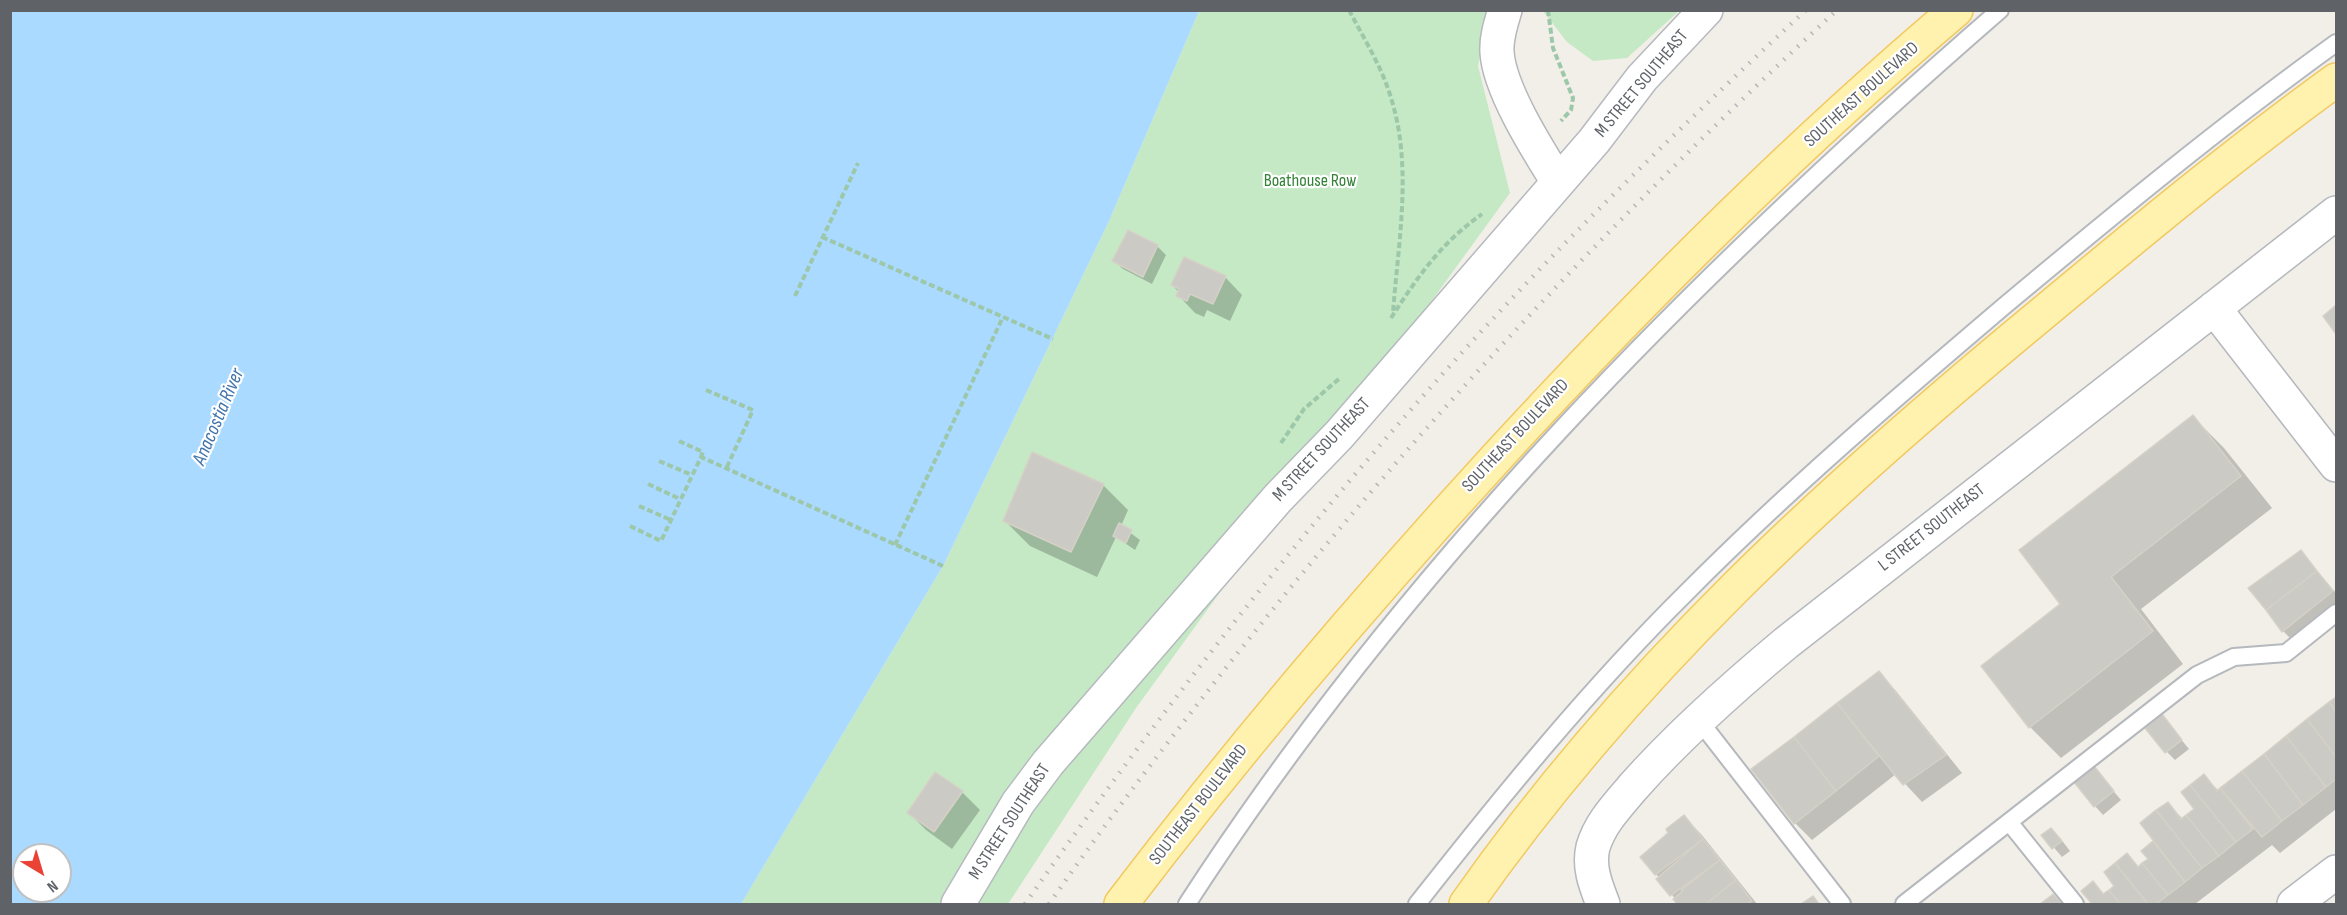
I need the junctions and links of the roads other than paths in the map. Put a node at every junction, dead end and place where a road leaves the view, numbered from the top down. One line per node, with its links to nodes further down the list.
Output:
1 (1505, 10): 7 (street)
2 (1706, 10): 7 (street, M STREET SOUTHEAST)
3 (1956, 10): 17 (main road, SOUTHEAST BOULEVARD)
4 (2000, 10): 18 (lane)
5 (2337, 43): 19 (lane)
6 (2337, 80): 20 (main road)
7 (1558, 182): 16 (street, M STREET SOUTHEAST)
8 (2337, 213): 9 (street, L STREET SOUTHEAST)
9 (2214, 308): 10 (street); 12 (street, L STREET SOUTHEAST)
10 (2337, 465)
11 (2337, 613): 13 (lane)
12 (1698, 719): 15 (street, L STREET SOUTHEAST); 21 (lane)
13 (2009, 822): 22 (lane); 23 (lane)
14 (2337, 872): 24 (street)
15 (1600, 897)
16 (958, 904)
17 (1121, 904)
18 (1187, 904)
19 (1418, 904)
20 (1466, 904)
21 (1842, 904)
22 (1904, 904)
23 (2075, 904)
24 (2294, 904)

